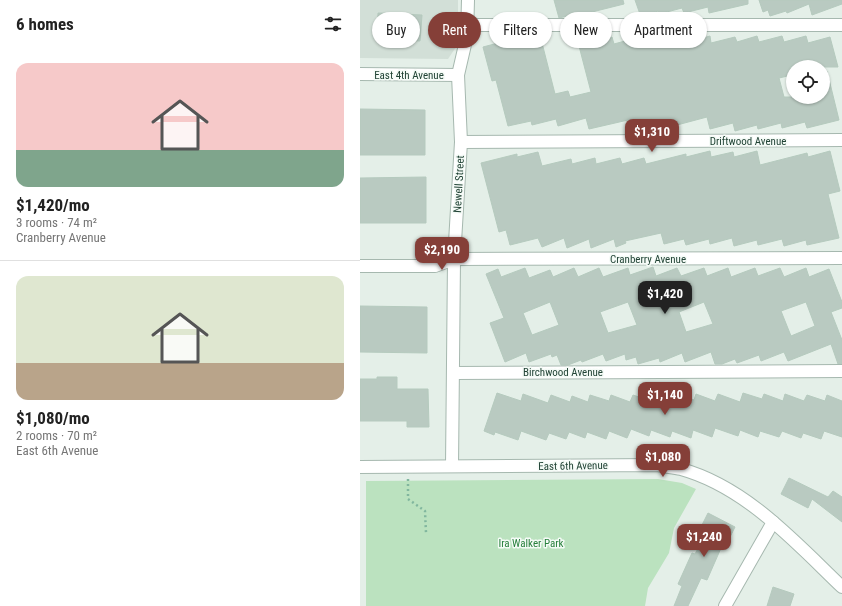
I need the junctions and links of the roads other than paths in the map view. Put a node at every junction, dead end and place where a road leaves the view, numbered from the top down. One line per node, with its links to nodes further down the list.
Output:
1 (468, 0): 2 (street, Newell Street)
2 (468, 12)
3 (481, 24): 4 (street)
4 (842, 25)
5 (464, 48): 7 (street, Newell Street)
6 (360, 74): 7 (street, East 4th Avenue)
7 (458, 75): 9 (street, Newell Street)
8 (842, 140): 9 (street, Driftwood Avenue)
9 (461, 142): 11 (street, Newell Street)
10 (842, 258): 11 (street, Cranberry Avenue)
11 (454, 260): 12 (street, Cranberry Avenue); 14 (street, Newell Street)
12 (360, 266)
13 (842, 370): 14 (street, Birchwood Avenue)
14 (452, 373): 15 (street, Newell Street)
15 (452, 466): 16 (street, East 6th Avenue); 17 (street, East 6th Avenue)
16 (360, 467)
17 (773, 522): 18 (street, East 6th Avenue); 19 (street)
18 (842, 587)
19 (725, 606)

